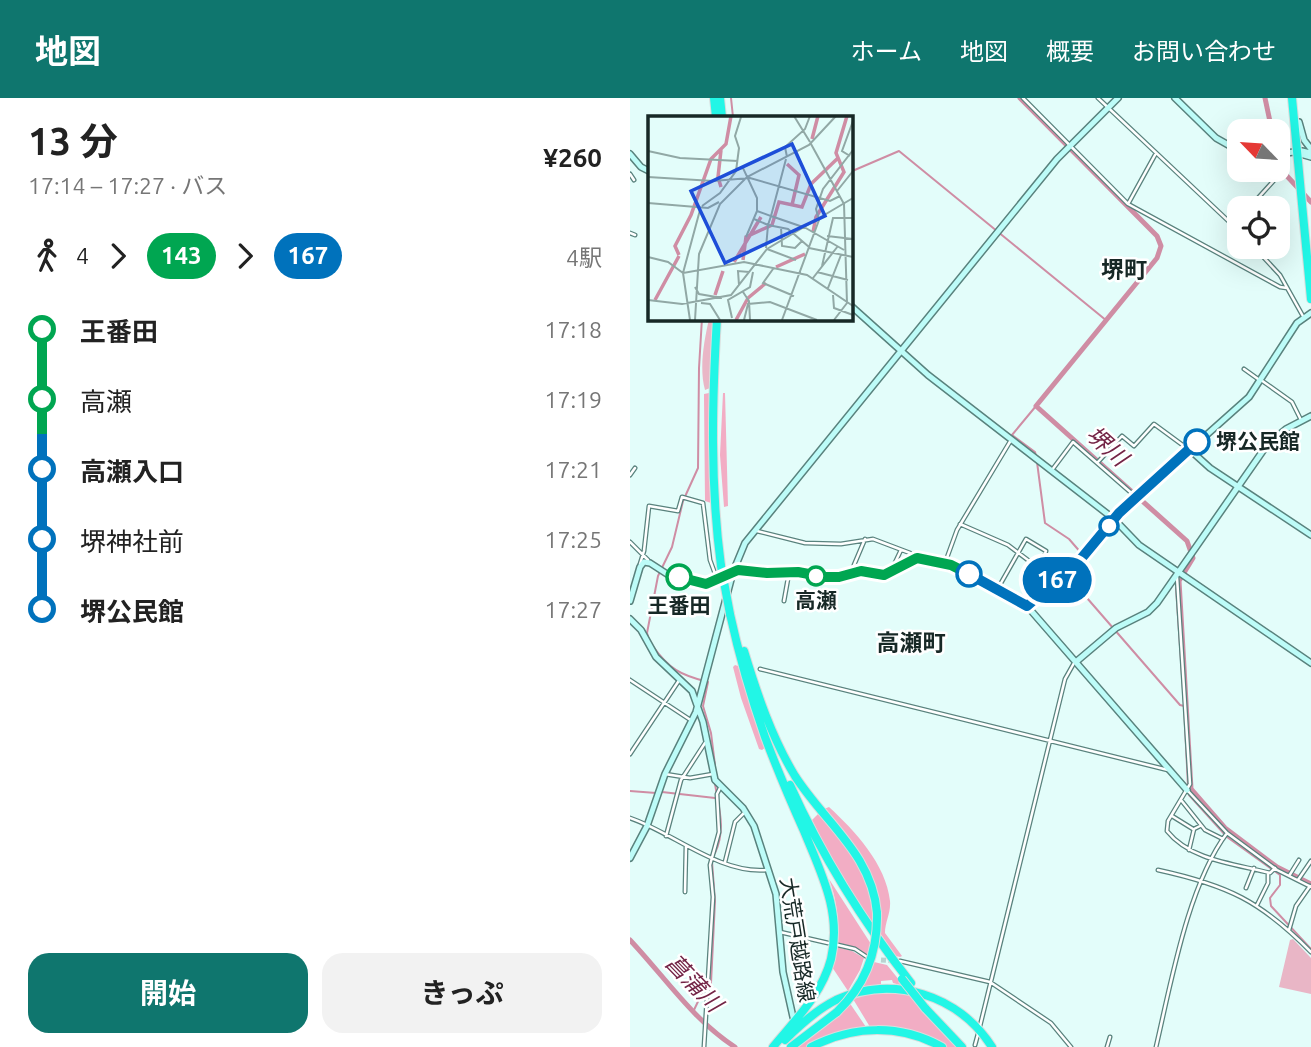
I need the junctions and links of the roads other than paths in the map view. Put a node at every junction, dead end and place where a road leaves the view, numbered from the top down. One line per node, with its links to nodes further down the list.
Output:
1 (714, 98): 9 (highway)
2 (720, 98): 10 (highway)
3 (1023, 98): 12 (street)
4 (1098, 98): 8 (street)
5 (1118, 98): 8 (street)
6 (1175, 98): 11 (street)
7 (1294, 98): 13 (highway); 13 (highway)
8 (1108, 108): 12 (street); 15 (street)
9 (716, 116)
10 (722, 116)
11 (1227, 144)
12 (1071, 146): 22 (street); 34 (street)
13 (1306, 153): 21 (highway)
14 (630, 154): 16 (street)
15 (1156, 155): 22 (street); 23 (street)
16 (648, 170)
17 (630, 174): 18 (street)
18 (634, 180)
19 (1272, 182): 20 (street)
20 (1260, 196)
21 (1304, 203): 26 (highway); 29 (highway)
22 (1128, 204): 28 (street)
23 (1227, 218)
24 (630, 233): 25 (street)
25 (635, 235)
26 (1311, 247)
27 (1265, 259): 28 (street)
28 (1287, 288): 32 (street)
29 (1311, 299)
30 (852, 307): 34 (street)
31 (1311, 313): 32 (street)
32 (1304, 317): 36 (street)
33 (719, 320): 60 (highway)
34 (901, 350): 39 (street); 49 (street)
35 (1244, 369): 36 (street)
36 (1261, 381): 38 (street); 40 (street)
37 (1311, 416): 38 (street)
38 (1301, 420): 45 (street)
39 (1011, 440): 43 (street); 48 (street)
40 (1189, 449): 41 (street); 45 (street); 46 (street)
41 (1097, 463): 43 (street); 46 (street)
42 (635, 468): 44 (street)
43 (1051, 471): 47 (street)
44 (630, 475)
45 (1239, 485): 50 (street); 62 (street)
46 (1136, 497): 47 (street)
47 (1114, 519): 62 (street); 65 (street)
48 (960, 524): 54 (street); 58 (street)
49 (754, 531): 51 (street); 60 (street)
50 (1311, 535)
51 (865, 539): 53 (street); 63 (street)
52 (630, 542): 55 (street)
53 (901, 550): 56 (street); 64 (street)
54 (1018, 553): 65 (street); 65 (street); 67 (street)
55 (641, 554): 57 (street); 59 (street); 66 (street)
56 (914, 558): 58 (street); 64 (street)
57 (650, 563): 59 (street); 66 (street)
58 (945, 563): 67 (street)
59 (640, 567): 68 (street)
60 (727, 568): 61 (street); 66 (street); 71 (highway, bridge); 80 (street)
61 (789, 572): 63 (street); 69 (street)
62 (1179, 572): 74 (street); 75 (street); 91 (street)
63 (854, 573): 64 (street)
64 (889, 574)
65 (1054, 579): 70 (street)
66 (717, 580)
67 (997, 590): 70 (street)
68 (630, 601)
69 (784, 601)
70 (1027, 606): 74 (street)
71 (732, 613): 73 (highway); 89 (highway)
72 (630, 619): 77 (street, 大荒戸越路線)
73 (743, 647): 128 (highway); 138 (highway, bridge)
74 (1077, 662): 83 (street); 85 (street)
75 (1311, 663)
76 (760, 669): 83 (street)
77 (680, 679): 79 (street); 80 (street, 大荒戸越路線)
78 (630, 680): 79 (street)
79 (664, 703): 81 (street); 84 (street)
80 (698, 705): 81 (street); 82 (street, 大荒戸越路線)
81 (692, 721): 86 (street)
82 (707, 742): 87 (street, 大荒戸越路線); 88 (street)
83 (1050, 742): 85 (street); 129 (street)
84 (630, 754)
85 (1170, 770): 91 (street)
86 (665, 774): 88 (street); 97 (street)
87 (713, 774): 88 (street); 90 (street, 大荒戸越路線)
88 (683, 777): 100 (street)
89 (785, 786): 128 (highway); 137 (highway)
90 (720, 788): 93 (street, 大荒戸越路線); 104 (street)
91 (1187, 790): 92 (street); 99 (street)
92 (1181, 800): 94 (street); 96 (street)
93 (746, 812): 109 (street); 112 (street, 大荒戸越路線)
94 (1172, 816): 98 (street); 103 (street)
95 (630, 818): 97 (street)
96 (1201, 825): 98 (street); 101 (street)
97 (647, 826): 100 (street); 105 (street)
98 (1194, 829): 103 (street)
99 (1227, 833): 101 (street); 111 (street)
100 (666, 836): 102 (street)
101 (1223, 839): 106 (street)
102 (687, 846): 104 (street); 120 (street)
103 (1189, 850): 106 (street)
104 (711, 857): 109 (street); 136 (street)
105 (630, 858)
106 (1212, 859): 110 (street); 117 (street)
107 (1299, 860): 115 (street)
108 (1311, 861): 116 (street)
109 (726, 862): 112 (street)
110 (1254, 868): 114 (street); 119 (street)
111 (1275, 868): 114 (street); 115 (street)
112 (770, 869): 123 (street, 大荒戸越路線)
113 (1158, 870): 117 (street)
114 (1268, 873): 121 (street)
115 (1289, 876): 116 (street)
116 (1298, 880): 118 (street)
117 (1202, 882): 121 (street); 145 (street)
118 (1310, 887): 122 (street)
119 (1246, 888)
120 (685, 892)
121 (1257, 905): 122 (street)
122 (1289, 930): 126 (street)
123 (780, 932): 124 (street); 131 (street, 大荒戸越路線)
124 (828, 943)
125 (838, 945): 127 (street)
126 (1311, 952)
127 (876, 960)
128 (896, 963): 129 (street); 130 (highway, bridge); 130 (highway, bridge)
129 (990, 982): 132 (street); 143 (street)
130 (929, 1008): 135 (highway); 141 (highway)
131 (793, 1017)
132 (980, 1026)
133 (978, 1034): 135 (street)
134 (1110, 1037): 144 (street)
135 (972, 1046)
136 (704, 1047)
137 (775, 1047): 142 (highway)
138 (791, 1047)
139 (811, 1047): 140 (highway)
140 (942, 1047)
141 (961, 1047)
142 (992, 1047)
143 (1071, 1047)
144 (1107, 1047)
145 (1156, 1047)

